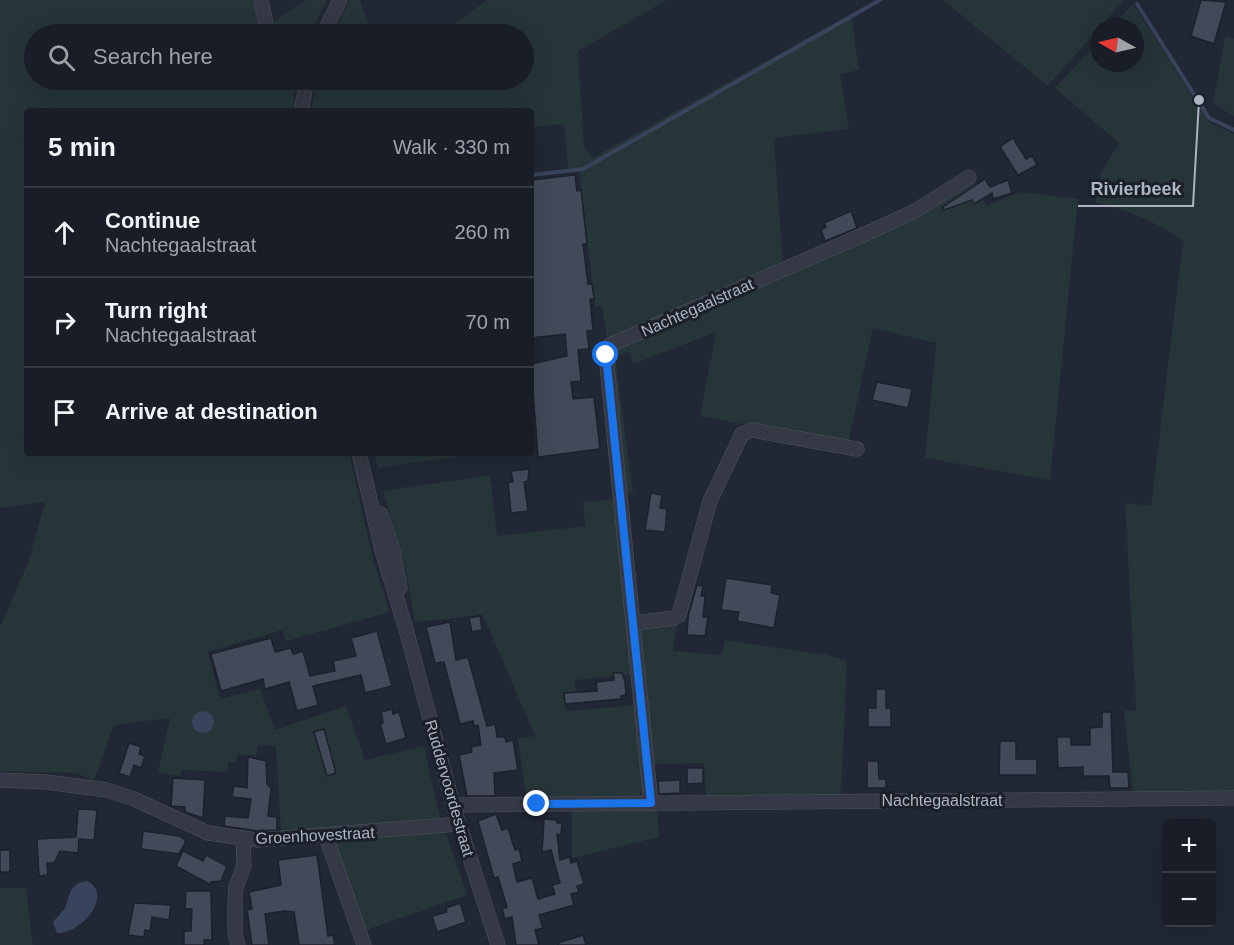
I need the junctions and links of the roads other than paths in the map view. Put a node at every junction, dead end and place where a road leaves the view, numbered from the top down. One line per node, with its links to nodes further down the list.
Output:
1 (261, 0): 3 (street)
2 (340, 0): 4 (street)
3 (267, 24)
4 (328, 24)
5 (305, 90): 6 (street)
6 (302, 108)
7 (969, 177): 10 (street, Nachtegaalstraat)
8 (856, 449): 10 (street)
9 (360, 456): 14 (street, Ruddervoordestraat)
10 (634, 623): 13 (street, Nachtegaalstraat)
11 (0, 780): 17 (street, Groenhovestraat)
12 (1234, 798): 13 (street, Nachtegaalstraat)
13 (651, 803): 14 (street, Nachtegaalstraat)
14 (453, 805): 15 (street, Ruddervoordestraat)
15 (459, 824): 16 (street, Groenhovestraat); 20 (street, Ruddervoordestraat)
16 (326, 837): 17 (street, Groenhovestraat); 19 (street)
17 (243, 838): 18 (street)
18 (238, 945)
19 (364, 945)
20 (498, 945)

